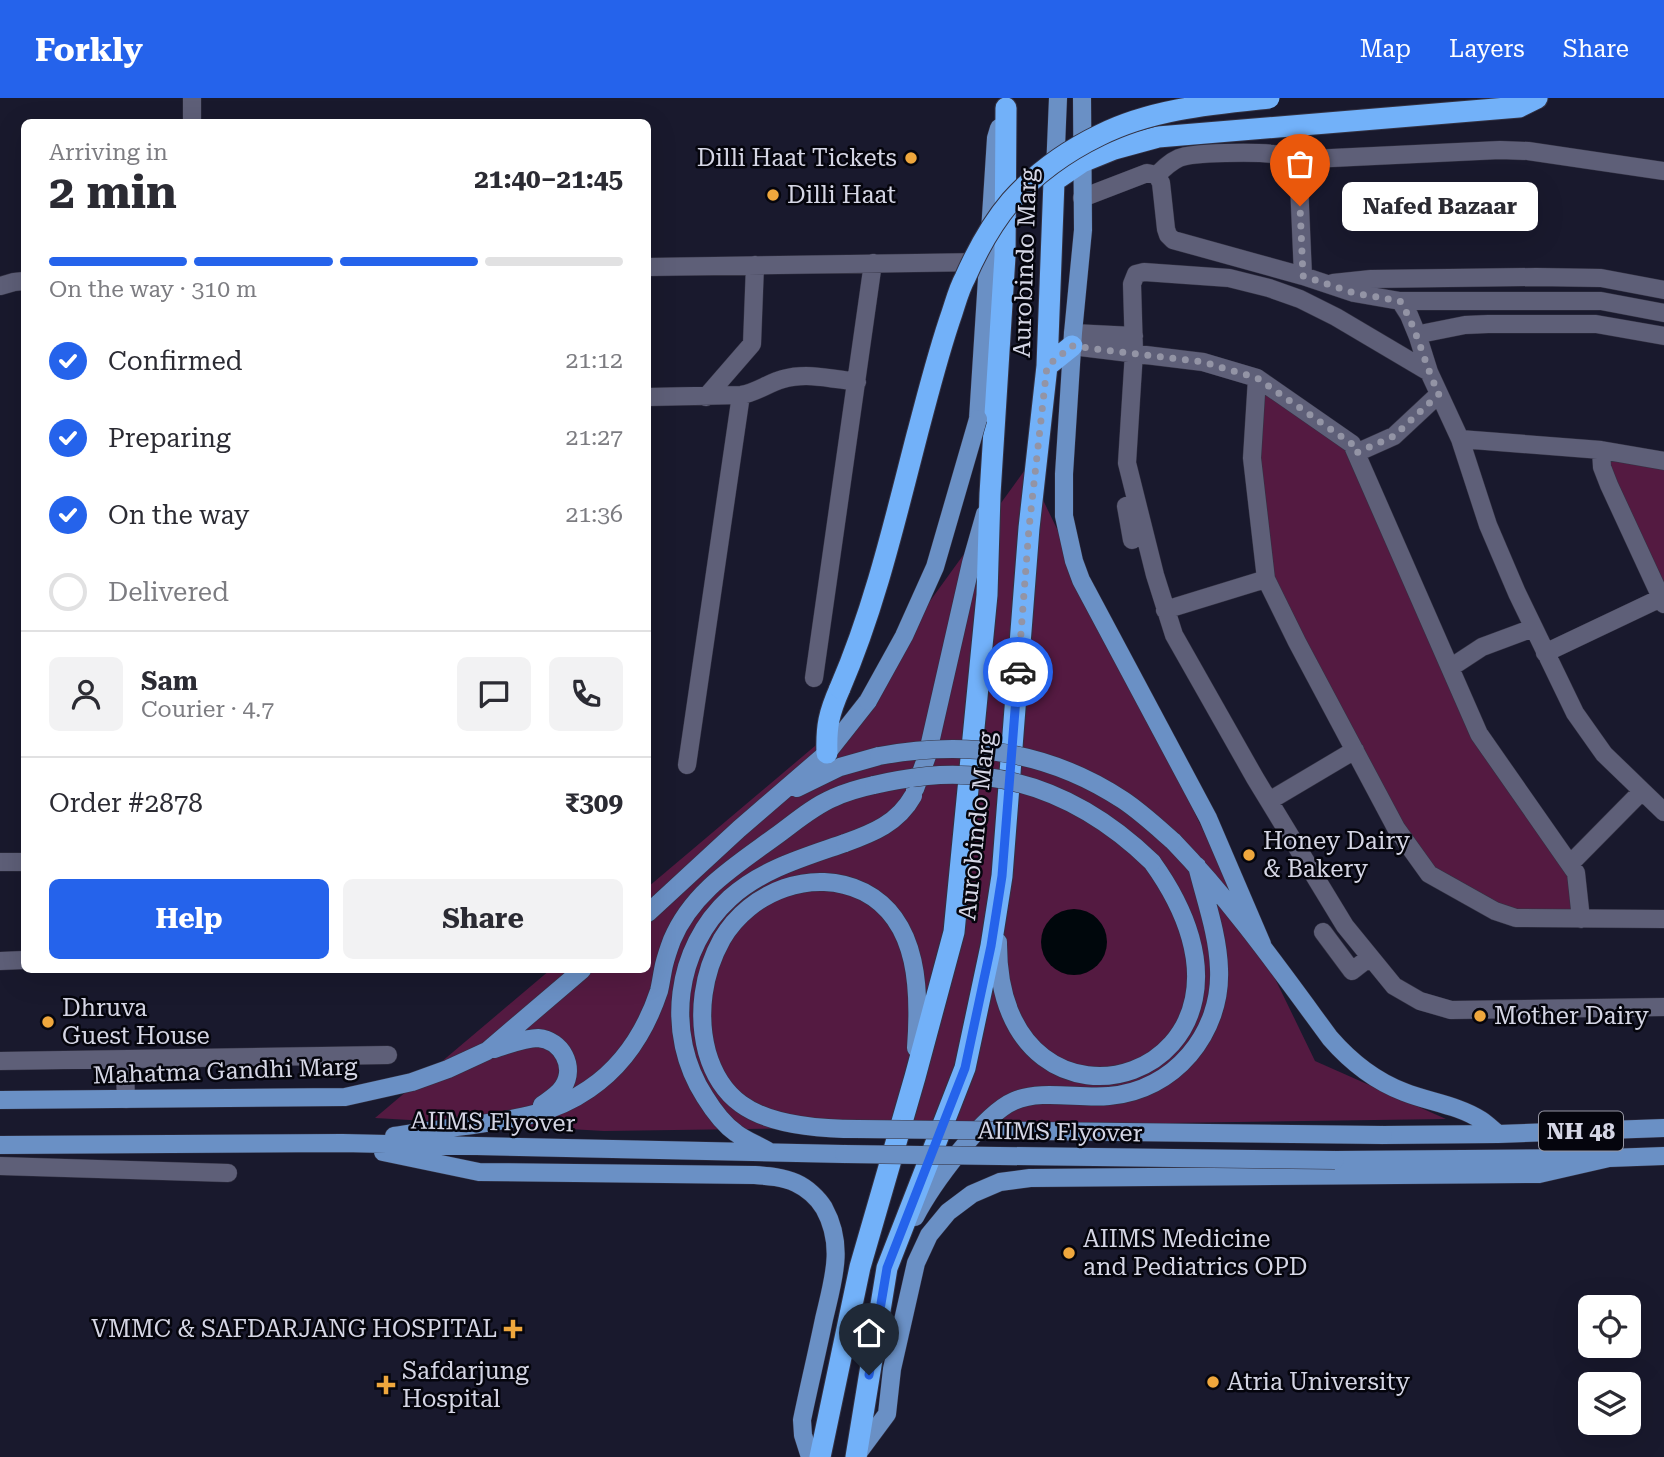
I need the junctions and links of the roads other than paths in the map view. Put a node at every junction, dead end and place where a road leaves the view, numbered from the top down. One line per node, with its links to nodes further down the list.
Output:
1 (192, 98): 7 (street)
2 (1058, 98): 12 (main road, Aurobindo Marg)
3 (1082, 98): 9 (main road)
4 (1269, 98): 53 (highway, bridge)
5 (1536, 98): 9 (highway)
6 (1007, 103): 14 (main road); 42 (highway, Aurobindo Marg)
7 (192, 119)
8 (1298, 159): 10 (street); 11 (street); 18 (street)
9 (1082, 162): 12 (highway); 13 (main road)
10 (1664, 171)
11 (1157, 175): 13 (street); 18 (street)
12 (1054, 181): 25 (highway, Aurobindo Marg)
13 (1082, 198): 28 (main road)
14 (988, 262): 15 (street); 53 (main road, bridge)
15 (873, 263): 16 (street); 33 (street)
16 (755, 265): 17 (street); 37 (street)
17 (651, 267)
18 (1303, 276): 20 (street)
19 (21, 282): 21 (street)
20 (1328, 284): 22 (street); 23 (street)
21 (0, 286)
22 (1664, 290)
23 (1400, 301): 24 (street); 27 (street)
24 (1664, 313)
25 (1050, 314): 28 (highway); 30 (highway, Aurobindo Marg)
26 (1664, 336): 27 (street)
27 (1418, 337): 31 (street)
28 (1072, 339): 29 (street); 30 (highway); 68 (main road)
29 (1134, 344): 31 (street); 32 (street); 43 (street)
30 (1047, 366): 63 (highway, Aurobindo Marg)
31 (1429, 372): 34 (street)
32 (1257, 378): 40 (street); 45 (street)
33 (857, 382): 35 (street); 51 (street)
34 (1439, 394): 38 (street); 40 (street)
35 (741, 395): 37 (street); 54 (street)
36 (651, 397): 37 (street)
37 (706, 397)
38 (1460, 439): 39 (street); 48 (street)
39 (1601, 450): 41 (street); 46 (street)
40 (1356, 453): 50 (street)
41 (1664, 461)
42 (990, 494): 78 (highway, Aurobindo Marg); 86 (main road, bridge)
43 (1137, 503): 44 (street); 47 (street)
44 (1132, 540)
45 (1266, 579): 47 (street); 52 (street)
46 (1663, 601): 49 (street)
47 (1165, 610): 56 (street)
48 (1533, 628): 49 (street); 50 (street)
49 (1545, 653): 55 (street)
50 (1450, 668): 61 (street)
51 (814, 678)
52 (1355, 750): 56 (street); 65 (street)
53 (827, 753): 57 (main road)
54 (687, 765)
55 (1642, 792): 58 (street); 61 (street)
56 (1269, 801): 69 (street)
57 (772, 802): 62 (main road, bridge); 64 (main road)
58 (1664, 812)
59 (0, 862): 60 (street)
60 (21, 862)
61 (1570, 864): 65 (street)
62 (1196, 866): 68 (main road); 91 (main road)
63 (1002, 876): 81 (main road, bridge); 91 (highway, Aurobindo Marg)
64 (651, 910)
65 (1581, 919): 66 (street)
66 (1664, 919)
67 (1323, 932): 69 (street)
68 (1262, 944): 83 (main road)
69 (1370, 957): 73 (street)
70 (21, 960): 71 (street)
71 (0, 961)
72 (578, 973): 74 (main road, Mahatma Gandhi Marg)
73 (1664, 1007)
74 (487, 1051): 79 (main road, Mahatma Gandhi Marg); 81 (main road)
75 (388, 1055): 76 (street)
76 (0, 1061)
77 (125, 1072): 79 (street)
78 (915, 1077): 83 (main road, bridge); 94 (highway, Aurobindo Marg)
79 (126, 1099): 80 (main road, Mahatma Gandhi Marg)
80 (0, 1100)
81 (524, 1118): 84 (main road)
82 (1664, 1128): 83 (main road, NH 48)
83 (1498, 1134)
84 (342, 1143): 85 (main road); 86 (main road, AIIMS Flyover); 93 (main road)
85 (0, 1145)
86 (772, 1152): 88 (main road, AIIMS Flyover, bridge)
87 (1664, 1156): 88 (main road)
88 (1609, 1158): 92 (main road)
89 (0, 1166): 90 (street)
90 (228, 1173)
91 (887, 1268): 92 (highway, Aurobindo Marg)
92 (856, 1456)
93 (810, 1457)
94 (820, 1457)

